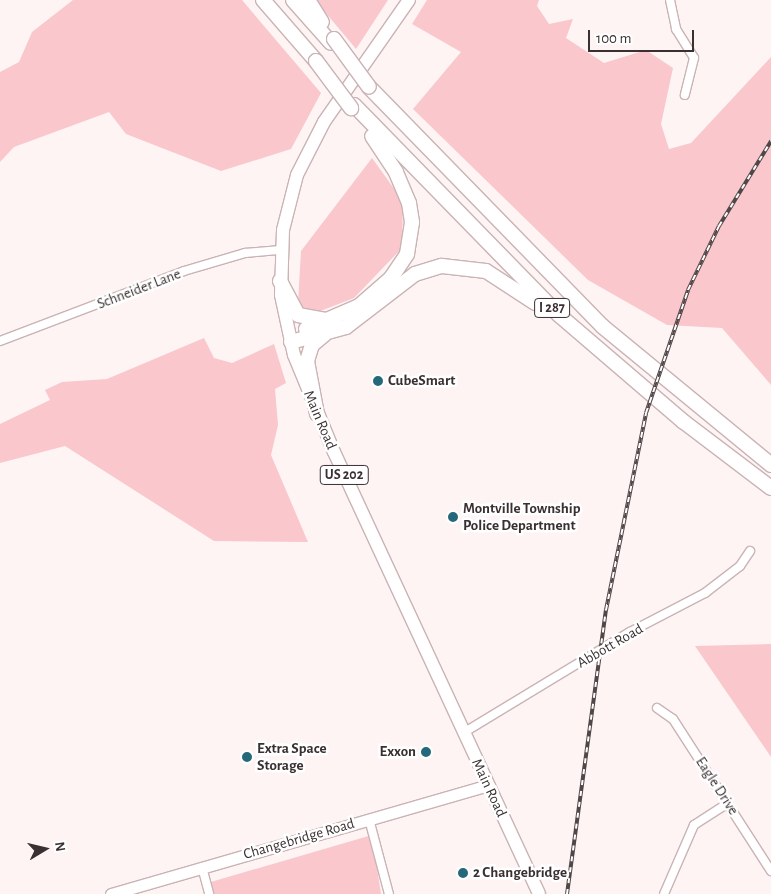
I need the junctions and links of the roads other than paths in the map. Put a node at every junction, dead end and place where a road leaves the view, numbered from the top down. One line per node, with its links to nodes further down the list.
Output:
1 (263, 0): 8 (highway, bridge)
2 (293, 0): 6 (highway)
3 (308, 0): 6 (highway)
4 (409, 0): 9 (main road, Main Road / US 202)
5 (670, 0): 7 (street)
6 (332, 41): 17 (highway, I 287, bridge)
7 (685, 94)
8 (353, 106): 11 (highway); 15 (highway, I 287)
9 (281, 250): 10 (main road, Main Road / US 202); 14 (street, Schneider Lane)
10 (280, 280): 11 (highway); 13 (main road, Main Road / US 202)
11 (341, 317): 13 (highway)
12 (328, 333): 13 (highway); 15 (highway); 16 (highway)
13 (290, 338): 16 (main road, Main Road / US 202)
14 (0, 341)
15 (620, 369): 18 (highway, I 287)
16 (317, 414): 21 (main road, Main Road / US 202)
17 (771, 465)
18 (771, 488)
19 (750, 551): 21 (street, Abbott Road)
20 (657, 708): 23 (street, Eagle Drive)
21 (463, 733): 22 (main road, Main Road / US 202)
22 (488, 785): 24 (main road, Changebridge Road); 30 (main road, Main Road / US 202)
23 (728, 802): 26 (street, Eagle Drive); 31 (street)
24 (368, 819): 25 (main road, Changebridge Road); 29 (street)
25 (202, 867): 27 (main road, Changebridge Road); 28 (street)
26 (771, 871)
27 (110, 894)
28 (210, 894)
29 (389, 894)
30 (539, 894)
31 (664, 894)

